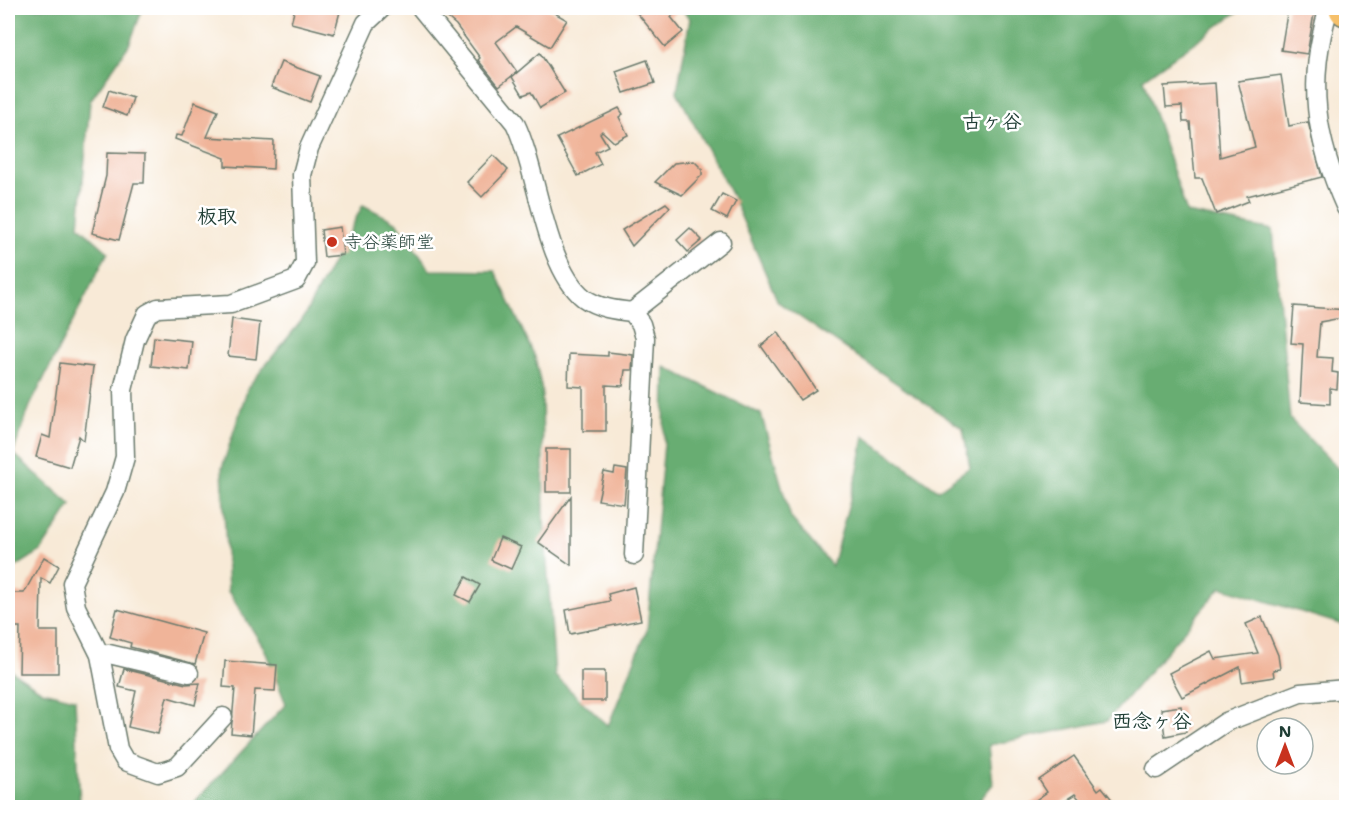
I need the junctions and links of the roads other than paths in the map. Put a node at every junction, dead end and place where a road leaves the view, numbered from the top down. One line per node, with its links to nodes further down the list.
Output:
1 (382, 8): 8 (street)
2 (421, 8): 6 (street)
3 (1329, 8): 4 (street)
4 (1347, 208)
5 (721, 242): 6 (street)
6 (632, 312): 7 (street)
7 (634, 555)
8 (99, 655): 9 (street); 11 (street)
9 (189, 673)
10 (1347, 689): 12 (street)
11 (223, 717)
12 (1156, 769)

